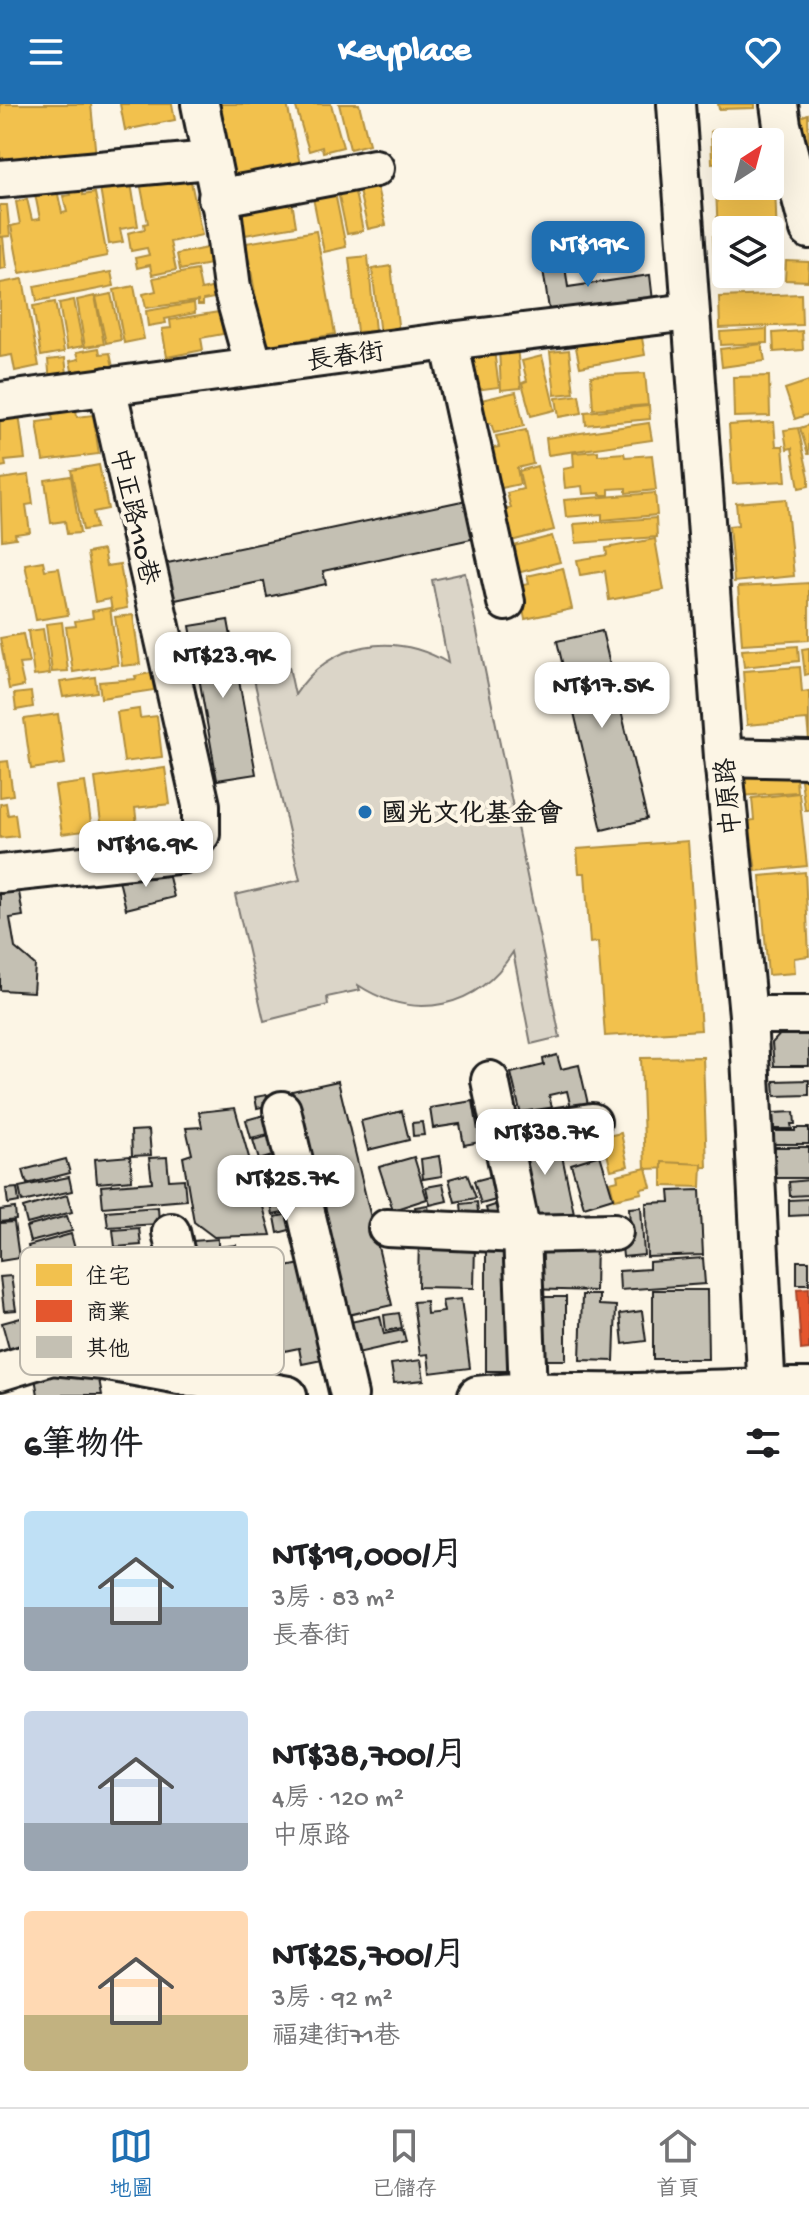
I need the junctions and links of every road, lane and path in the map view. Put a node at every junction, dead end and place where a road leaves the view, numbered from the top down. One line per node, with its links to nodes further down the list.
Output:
1 (200, 104): 4 (street)
2 (676, 104): 9 (street, 中原路)
3 (779, 104): 8 (street)
4 (210, 160): 6 (street); 7 (street)
5 (375, 168): 7 (street)
6 (0, 179)
7 (217, 198): 11 (street)
8 (809, 230)
9 (690, 312): 10 (street, 長春街); 15 (street, 中原路)
10 (449, 341): 11 (street, 長春街); 14 (street)
11 (254, 367): 12 (street, 長春街)
12 (107, 386): 13 (street, 長春街); 17 (street, 中正路110巷)
13 (0, 401)
14 (506, 602)
15 (723, 757): 16 (street); 18 (street, 中原路)
16 (809, 759)
17 (0, 874)
18 (748, 1015): 19 (street); 35 (street, 中原路)
19 (809, 1015)
20 (490, 1080): 23 (street)
21 (282, 1110): 39 (street)
22 (592, 1122): 23 (street)
23 (500, 1135): 27 (street)
24 (387, 1228): 27 (street)
25 (171, 1232): 28 (street)
26 (614, 1232): 27 (street)
27 (522, 1234): 37 (street)
28 (174, 1247)
29 (20, 1366): 30 (street)
30 (0, 1372)
31 (182, 1375): 33 (street)
32 (203, 1375): 33 (street)
33 (204, 1379): 38 (street)
34 (809, 1387): 35 (street)
35 (767, 1391): 36 (street)
36 (636, 1393): 37 (street)
37 (504, 1394)
38 (288, 1395)
39 (349, 1395)

